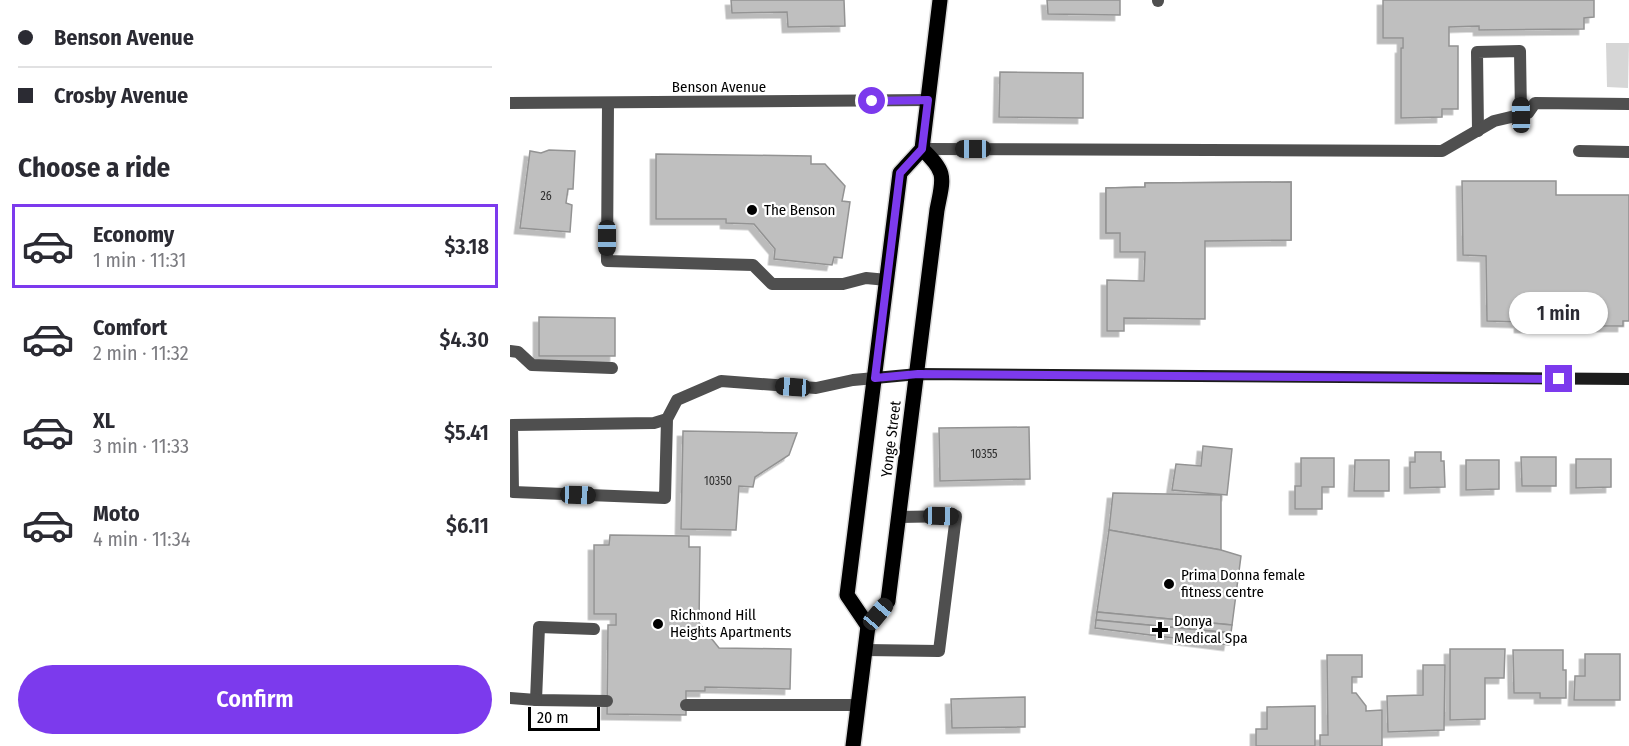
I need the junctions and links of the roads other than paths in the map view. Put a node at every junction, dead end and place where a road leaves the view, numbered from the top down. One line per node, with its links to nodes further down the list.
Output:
1 (940, 0): 2 (main road)
2 (928, 100): 4 (street, Benson Avenue); 8 (main road)
3 (510, 103): 4 (street, Benson Avenue)
4 (608, 103): 11 (street)
5 (1629, 104): 6 (street)
6 (1521, 115): 7 (street); 7 (street)
7 (1478, 130): 8 (street)
8 (922, 149): 11 (main road, Yonge Street); 14 (main road, Yonge Street)
9 (1579, 152): 10 (street)
10 (1629, 152)
11 (887, 280): 15 (main road, Yonge Street)
12 (510, 351): 13 (street)
13 (612, 368)
14 (918, 374): 15 (street); 16 (street); 18 (main road, Yonge Street)
15 (875, 378): 17 (street); 19 (main road, Yonge Street)
16 (1629, 379)
17 (667, 419): 17 (street)
18 (899, 517): 19 (main road, Yonge Street); 21 (street)
19 (868, 626): 21 (main road, Yonge Street)
20 (594, 629): 23 (street)
21 (864, 650): 26 (main road, Yonge Street)
22 (510, 698): 23 (street)
23 (536, 700): 24 (street)
24 (607, 701)
25 (686, 705): 26 (street)
26 (858, 705): 27 (main road, Yonge Street)
27 (854, 746)

